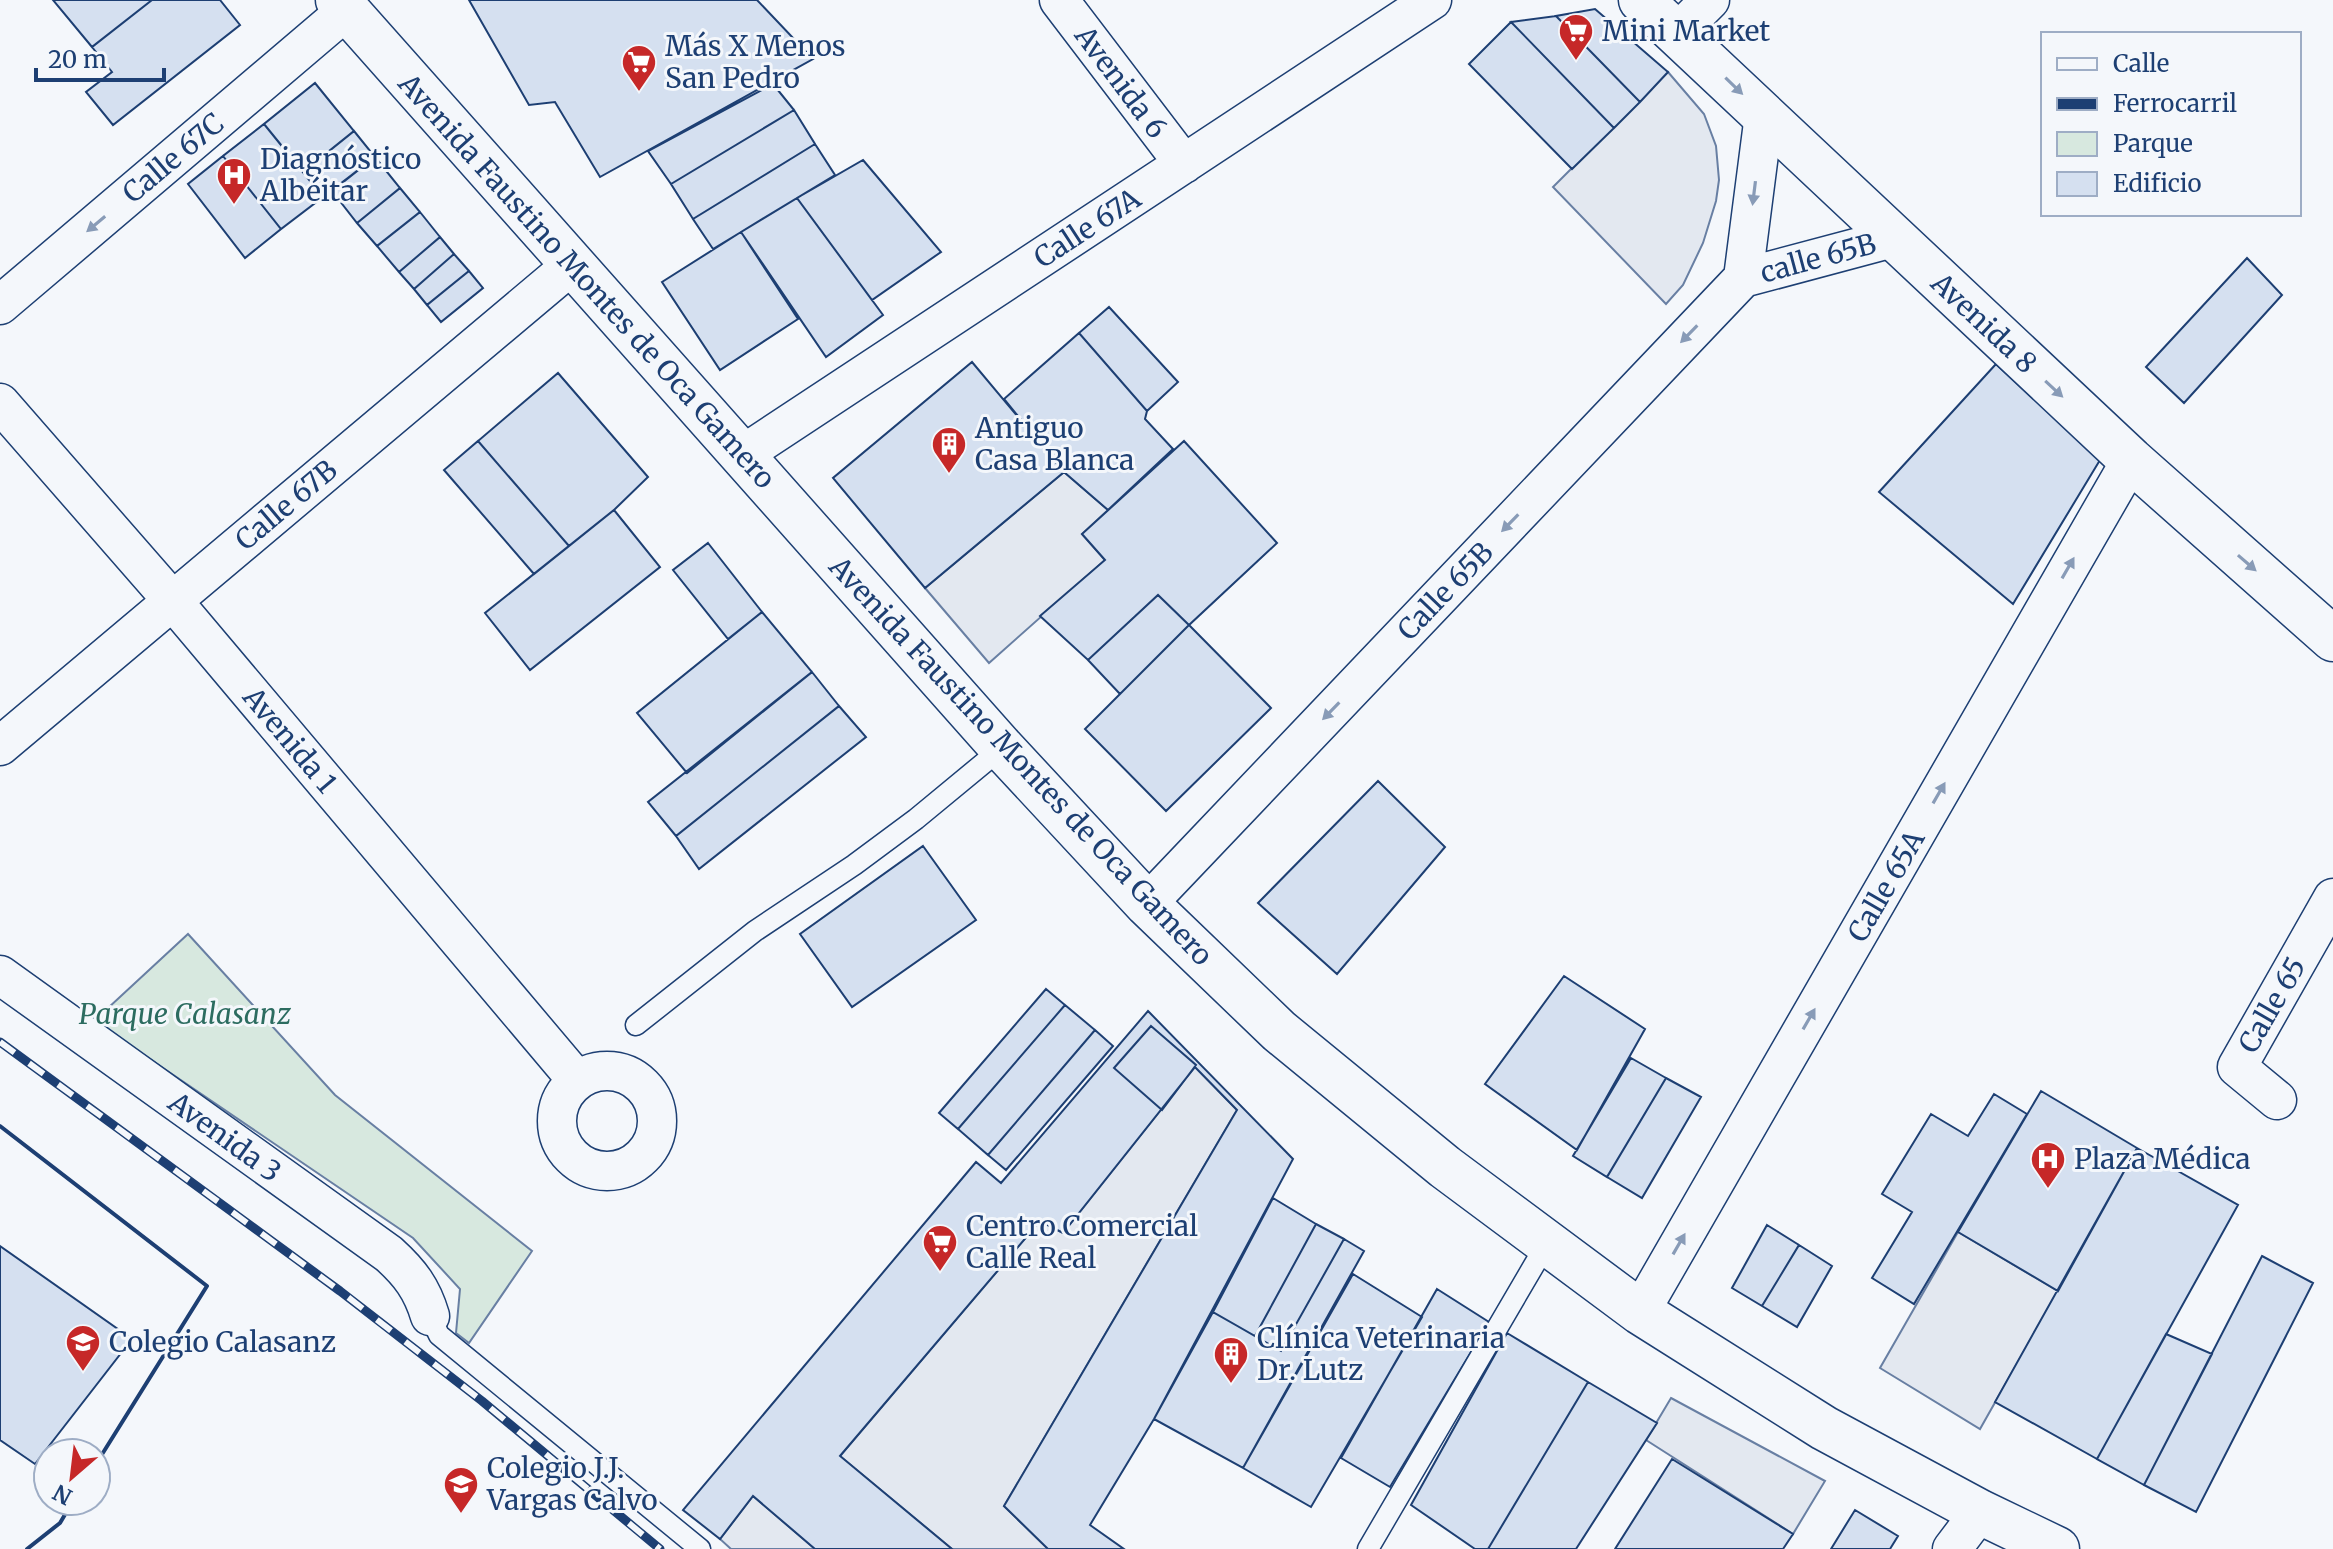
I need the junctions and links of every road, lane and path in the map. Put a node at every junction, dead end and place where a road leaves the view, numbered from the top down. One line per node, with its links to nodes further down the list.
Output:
1 (1059, 0): 8 (street, Avenida 6)
2 (1432, 0): 8 (street, Calle 67A)
3 (1641, 0): 6 (main road, Avenida 8)
4 (1710, 0): 6 (street)
5 (342, 5): 10 (main road, Avenida Faustino Montes de Oca Gamero); 12 (street, Calle 67C, one-way to 12)
6 (1678, 32): 7 (main road, Avenida 8, one-way to 7)
7 (1764, 115): 9 (main road, Avenida 8); 11 (street, one-way to 11)
8 (1184, 164): 14 (street, Calle 67A)
9 (1893, 238): 11 (street, calle 65B); 15 (main road, Avenida 8, one-way to 15)
10 (573, 264): 14 (main road, Avenida Faustino Montes de Oca Gamero); 16 (street, Calle 67B)
11 (1743, 278): 21 (street, Calle 65B, one-way to 21)
12 (0, 305)
13 (0, 403): 16 (street, Avenida 1)
14 (742, 455): 19 (main road, Avenida Faustino Montes de Oca Gamero)
15 (2131, 460): 17 (main road, Avenida 8, one-way to 17); 27 (street, Calle 65A, one-way to 15)
16 (172, 600): 18 (street, Calle 67B); 24 (street, Avenida 1)
17 (2333, 639)
18 (0, 746)
19 (1002, 748): 21 (main road, Avenida Faustino Montes de Oca Gamero); 23 (lane)
20 (2333, 898): 25 (street, Calle 65)
21 (1147, 904): 26 (main road, Avenida Faustino Montes de Oca Gamero)
22 (0, 975): 28 (street, Avenida 3)
23 (636, 1025)
24 (576, 1079)
25 (2277, 1100)
26 (1547, 1243): 27 (main road, Avenida Faustino Montes de Oca Gamero); 31 (lane)
27 (1640, 1312): 29 (main road, Avenida Faustino Montes de Oca Gamero)
28 (430, 1316): 30 (lane)
29 (1980, 1512): 32 (street); 33 (main road, Avenida Faustino Montes de Oca Gamero)
30 (700, 1549)
31 (1368, 1549)
32 (1952, 1549)
33 (2057, 1549)

